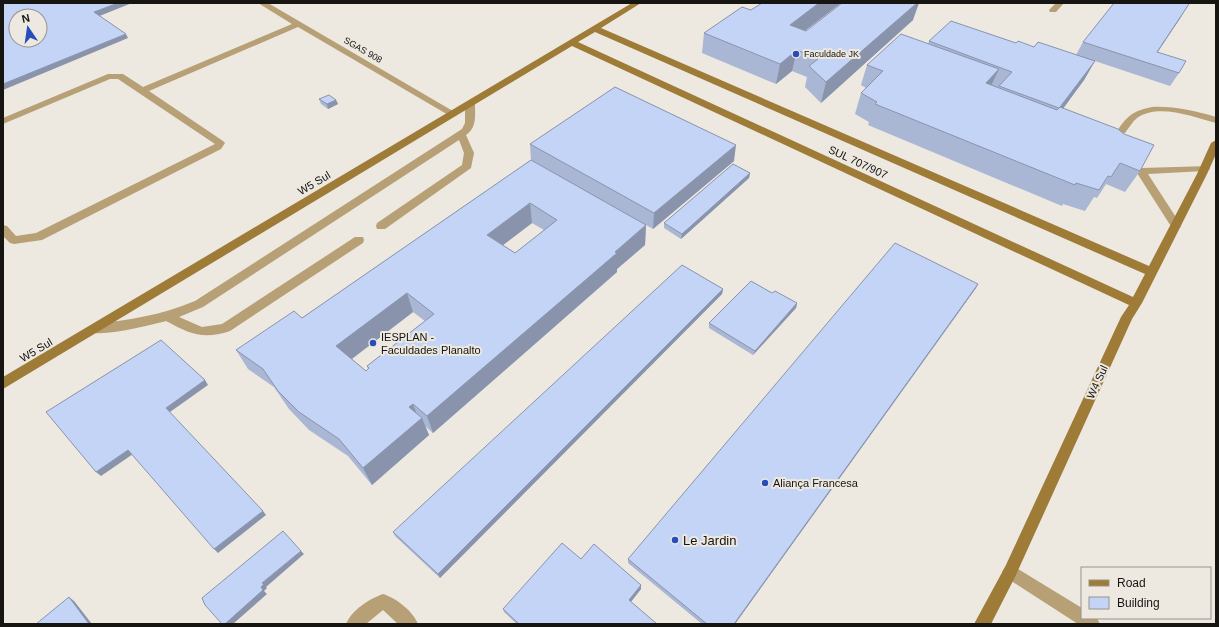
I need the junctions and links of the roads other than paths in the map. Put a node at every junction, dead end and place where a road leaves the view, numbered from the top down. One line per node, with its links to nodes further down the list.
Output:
1 (262, 3): 5 (lane, SGAS 908)
2 (637, 3): 6 (main road, W5 Sul)
3 (1060, 3): 4 (lane)
4 (1053, 10)
5 (298, 24): 8 (lane); 10 (lane, SGAS 908)
6 (594, 28): 7 (main road, W5 Sul); 23 (main road, SUL 707/907)
7 (570, 42): 9 (main road, W5 Sul); 24 (main road, SUL 707/907)
8 (142, 91): 12 (lane); 21 (lane)
9 (470, 104): 10 (main road, W5 Sul); 14 (lane)
10 (454, 114): 26 (main road, W5 Sul)
11 (1216, 120): 13 (lane)
12 (3, 121)
13 (1122, 131)
14 (461, 134): 19 (lane); 25 (lane)
15 (1216, 143): 17 (main road, W4 Sul)
16 (1117, 162): 18 (lane)
17 (1205, 168): 18 (lane); 20 (main road, W4 Sul)
18 (1141, 171): 20 (lane)
19 (381, 226)
20 (1176, 226): 23 (main road, W4 Sul)
21 (3, 229)
22 (359, 240): 25 (lane)
23 (1152, 272): 24 (main road, W4 Sul)
24 (1136, 303): 28 (main road, W4 Sul)
25 (168, 316): 26 (lane)
26 (94, 329): 27 (main road, W5 Sul)
27 (3, 384)
28 (1010, 572): 29 (lane); 32 (main road, W4 Sul)
29 (1081, 617)
30 (354, 624): 31 (lane)
31 (410, 624)
32 (982, 624)

